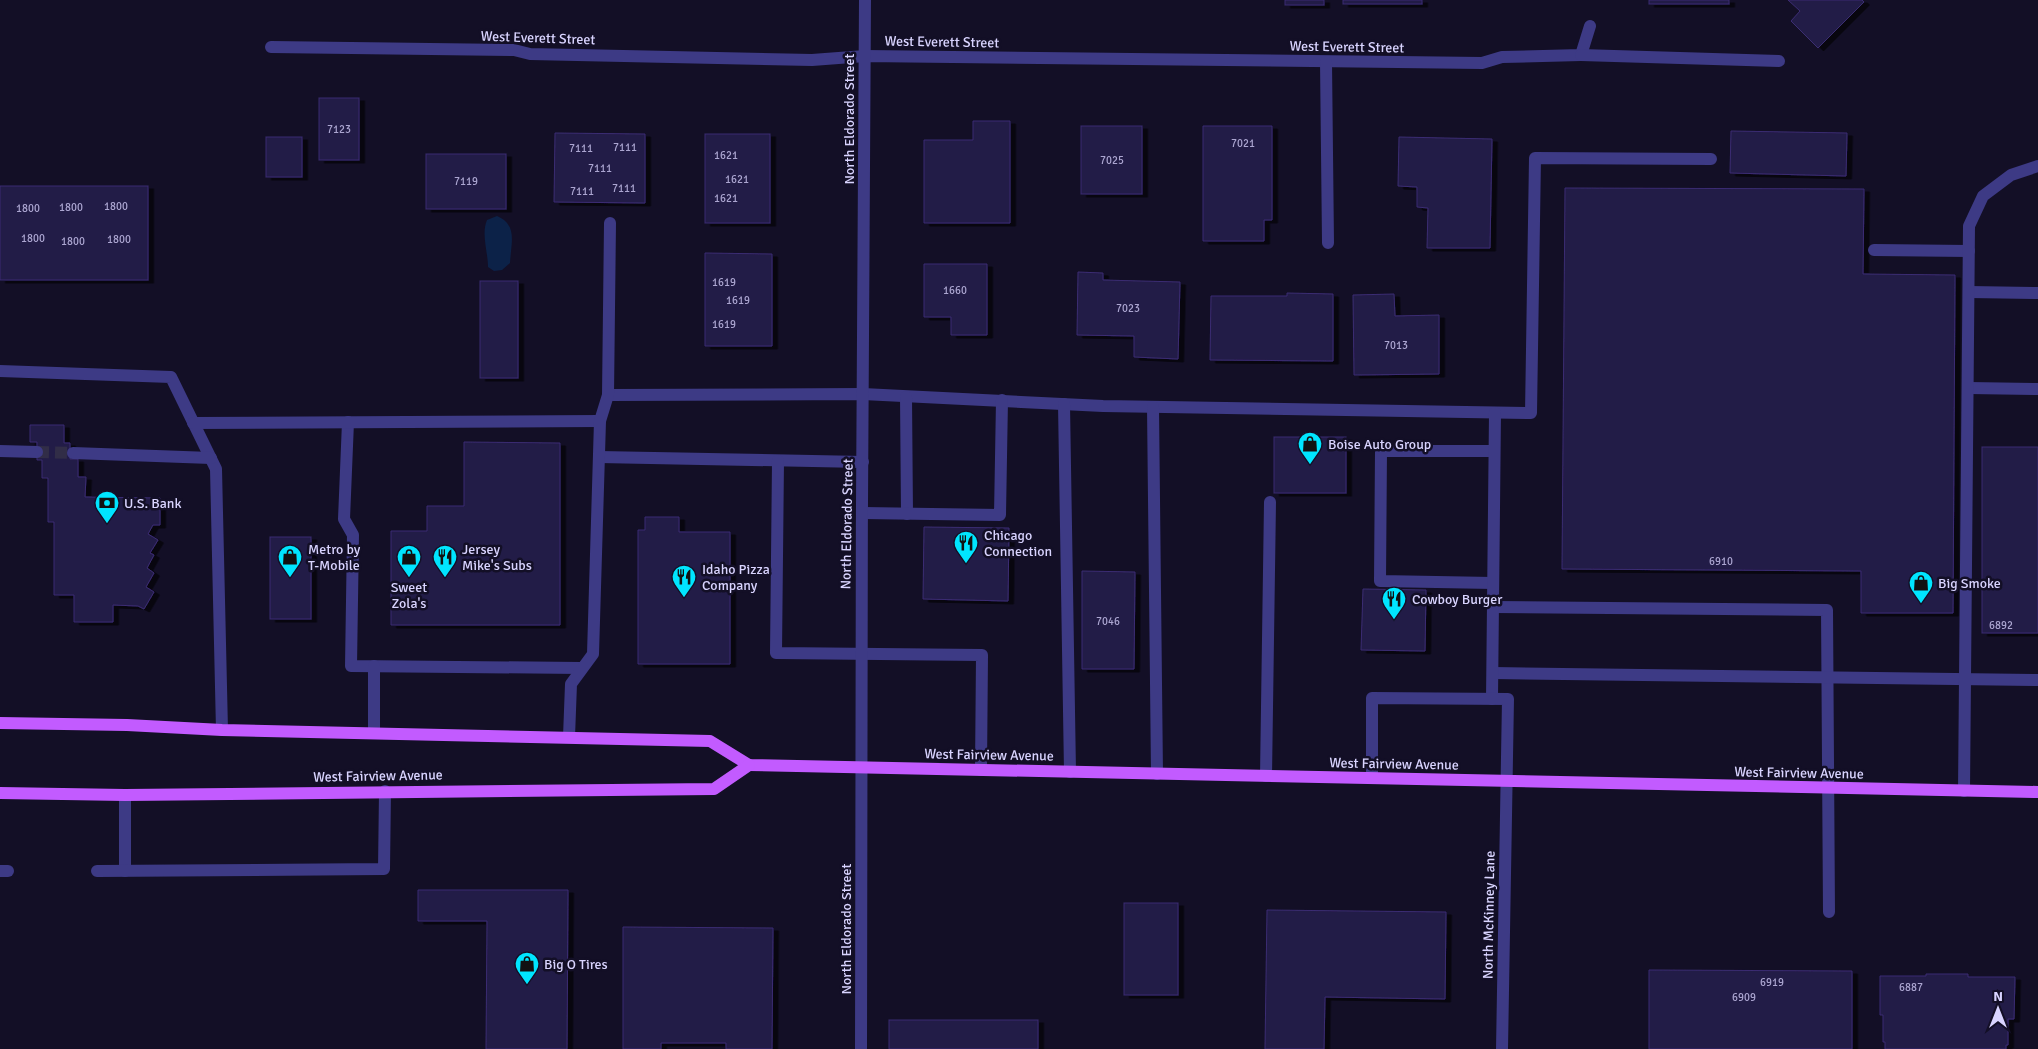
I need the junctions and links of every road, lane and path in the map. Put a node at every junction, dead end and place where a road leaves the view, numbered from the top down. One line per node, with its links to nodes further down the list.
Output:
1 (865, 0): 5 (street, North Eldorado Street)
2 (1590, 26): 4 (street)
3 (272, 47): 5 (street, West Everett Street)
4 (1581, 55): 6 (street, West Everett Street); 7 (street, West Everett Street)
5 (864, 56): 7 (street, West Everett Street); 19 (street, North Eldorado Street)
6 (1780, 61)
7 (1326, 62): 11 (street)
8 (1711, 160): 25 (street)
9 (2038, 166): 13 (street)
10 (610, 223): 20 (street)
11 (1328, 243)
12 (1874, 250): 13 (street)
13 (1969, 251): 14 (street)
14 (1969, 292): 15 (street); 17 (street)
15 (2038, 293)
16 (0, 371): 26 (street)
17 (1969, 388): 18 (street); 47 (street)
18 (2038, 389)
19 (863, 394): 20 (street); 21 (street); 36 (street, North Eldorado Street)
20 (608, 395): 28 (street)
21 (906, 396): 22 (street); 39 (street)
22 (1002, 400): 23 (street); 39 (street)
23 (1064, 404): 24 (street); 57 (street)
24 (1153, 407): 25 (street); 58 (street)
25 (1495, 413): 30 (street)
26 (193, 422): 27 (street); 34 (street)
27 (348, 422): 28 (street); 43 (street)
28 (600, 422): 33 (street)
29 (0, 451): 31 (street)
30 (1494, 451): 40 (street); 40 (street)
31 (37, 452)
32 (73, 453): 34 (street)
33 (599, 457): 35 (street); 44 (street)
34 (211, 458): 51 (street)
35 (778, 460): 36 (street); 42 (street)
36 (863, 462): 38 (street, North Eldorado Street)
37 (1270, 502): 59 (street)
38 (863, 513): 39 (street); 42 (street, North Eldorado Street)
39 (907, 514)
40 (1493, 583): 41 (street)
41 (1493, 608): 45 (street); 46 (street)
42 (860, 654): 55 (street, North Eldorado Street); 56 (street)
43 (374, 666): 44 (street); 52 (street)
44 (581, 668): 53 (street)
45 (1493, 673): 46 (street); 49 (street)
46 (1828, 678): 47 (street); 62 (street)
47 (1966, 679): 48 (street); 64 (street)
48 (2038, 680)
49 (1492, 699): 60 (street); 61 (street, North McKinney Lane)
50 (0, 723): 51 (main road)
51 (222, 730): 52 (main road)
52 (374, 733): 53 (main road)
53 (569, 737): 54 (main road)
54 (749, 765): 55 (main road, West Fairview Avenue); 63 (main road, West Fairview Avenue)
55 (861, 768): 56 (main road, West Fairview Avenue); 71 (street, North Eldorado Street)
56 (981, 770): 57 (main road, West Fairview Avenue)
57 (1070, 772): 58 (main road, West Fairview Avenue)
58 (1157, 774): 59 (main road, West Fairview Avenue)
59 (1266, 776): 60 (main road, West Fairview Avenue)
60 (1372, 778): 61 (main road, West Fairview Avenue)
61 (1506, 782): 62 (main road, West Fairview Avenue); 72 (street, North McKinney Lane)
62 (1829, 788): 64 (main road, West Fairview Avenue); 70 (street)
63 (385, 791): 67 (main road, West Fairview Avenue); 69 (street)
64 (1964, 791): 65 (main road, West Fairview Avenue)
65 (2038, 792)
66 (0, 794): 67 (main road, West Fairview Avenue)
67 (124, 795): 69 (street)
68 (97, 870): 69 (street)
69 (125, 870)
70 (1829, 912)
71 (861, 1049)
72 (1502, 1049)

